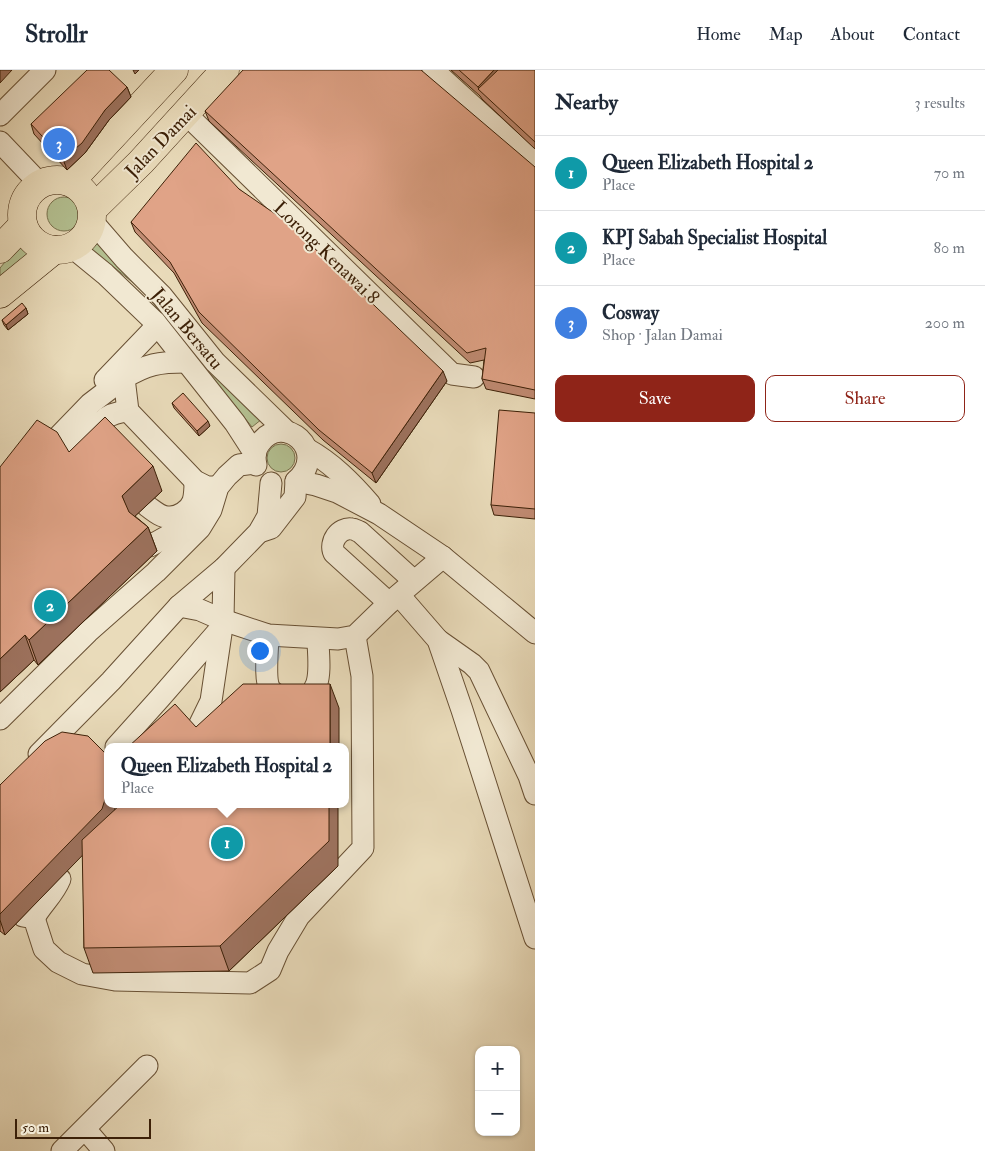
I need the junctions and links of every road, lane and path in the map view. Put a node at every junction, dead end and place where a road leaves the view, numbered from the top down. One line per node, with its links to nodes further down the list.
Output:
1 (45, 70): 6 (street)
2 (174, 70): 9 (main road, Jalan Damai)
3 (225, 70): 5 (main road, Jalan Damai)
4 (433, 70): 8 (street)
5 (186, 114): 11 (main road, Jalan Damai); 18 (street, Lorong Kenawai 8)
6 (0, 115)
7 (0, 142): 10 (street)
8 (535, 163)
9 (70, 182): 10 (main road); 11 (main road)
10 (40, 184): 12 (main road)
11 (92, 216): 13 (main road); 22 (street, Jalan Bersatu)
12 (24, 225): 13 (main road); 14 (main road)
13 (63, 248): 15 (main road); 16 (street, Jalan Bersatu)
14 (0, 249)
15 (0, 294)
16 (155, 322): 17 (street, Jalan Bersatu); 20 (street)
17 (186, 362): 19 (street); 26 (street, Jalan Bersatu)
18 (474, 377)
19 (124, 378): 20 (street); 21 (street)
20 (90, 404): 24 (street); 31 (street)
21 (128, 411): 25 (street); 27 (street)
22 (287, 432): 23 (street); 26 (street)
23 (307, 449): 28 (street); 34 (street)
24 (64, 455)
25 (99, 457)
26 (255, 459): 29 (street); 30 (street)
27 (195, 481): 30 (street); 32 (street)
28 (296, 481): 29 (street); 34 (street); 35 (street)
29 (271, 483): 35 (street)
30 (218, 488): 33 (street)
31 (0, 498)
32 (147, 506)
33 (209, 514): 36 (street); 47 (street)
34 (379, 514): 37 (street)
35 (260, 532): 38 (street)
36 (150, 546)
37 (443, 557): 39 (street); 42 (street)
38 (224, 568): 40 (street); 41 (street)
39 (401, 593): 44 (street); 46 (street)
40 (179, 606): 41 (street); 50 (street)
41 (222, 624): 43 (street); 48 (street); 49 (street)
42 (535, 633)
43 (268, 635): 45 (street); 45 (street)
44 (355, 636): 45 (street); 52 (street)
45 (318, 639)
46 (438, 640): 51 (street); 53 (street)
47 (0, 719)
48 (192, 738)
49 (119, 743)
50 (26, 768)
51 (535, 794)
52 (60, 879)
53 (535, 938)
54 (147, 1066): 55 (street)
55 (85, 1129): 56 (street); 57 (street)
56 (62, 1151)
57 (104, 1151)

